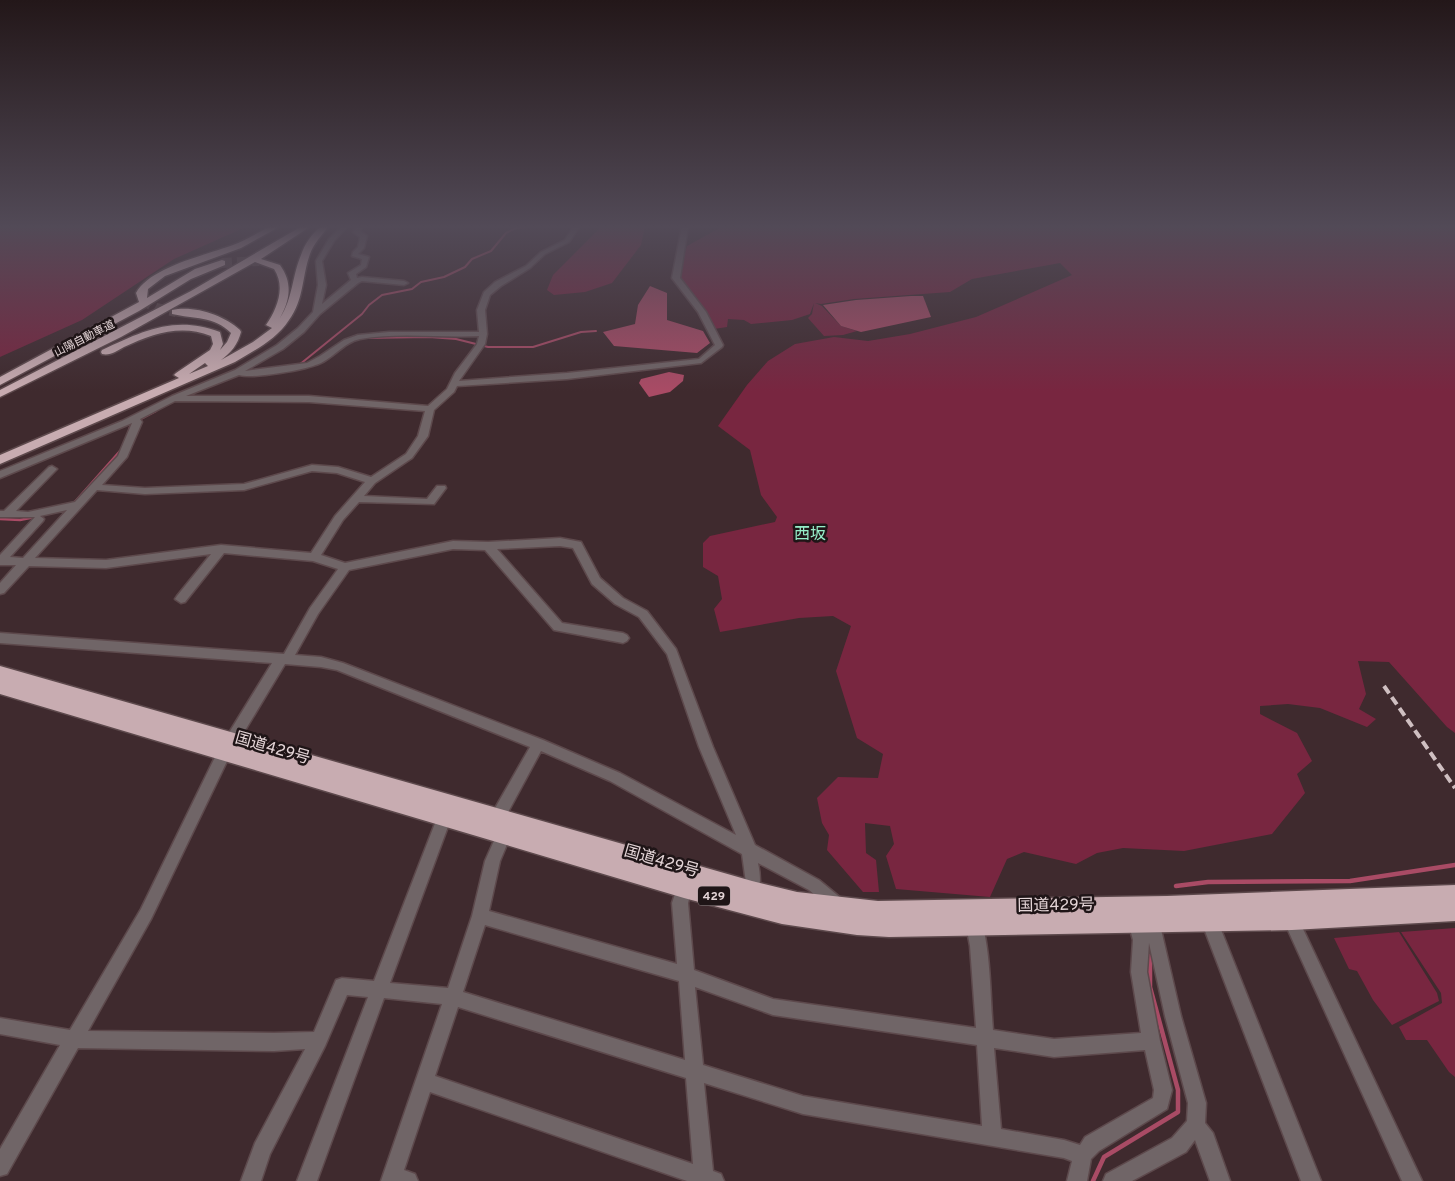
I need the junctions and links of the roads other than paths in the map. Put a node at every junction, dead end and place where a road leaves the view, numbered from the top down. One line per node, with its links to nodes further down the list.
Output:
1 (152, 281): 13 (highway)
2 (179, 281): 20 (highway)
3 (201, 281): 20 (highway, 山陽自動車道)
4 (215, 281): 22 (highway, 山陽自動車道)
5 (285, 281): 17 (highway)
6 (299, 281): 17 (highway)
7 (322, 281): 15 (street)
8 (355, 281): 15 (street)
9 (384, 281): 12 (street)
10 (503, 281): 16 (street)
11 (678, 281): 21 (street)
12 (404, 283)
13 (142, 300)
14 (176, 312): 19 (highway)
15 (317, 312): 18 (street)
16 (482, 334): 18 (street); 21 (street)
17 (250, 348): 28 (highway)
18 (240, 373): 23 (street)
19 (179, 376): 24 (highway); 27 (highway)
20 (0, 383)
21 (455, 384): 25 (street)
22 (0, 394)
23 (177, 399): 25 (street); 26 (street)
24 (0, 402)
25 (430, 408): 31 (street)
26 (136, 420): 30 (street); 32 (street)
27 (0, 452)
28 (0, 460)
29 (52, 469): 36 (street)
30 (0, 475)
31 (372, 481): 32 (street); 34 (street)
32 (93, 487): 35 (street)
33 (441, 488): 34 (street)
34 (356, 499): 40 (street)
35 (72, 506): 36 (street); 42 (street)
36 (3, 514)
37 (39, 519): 41 (street)
38 (488, 546): 43 (street); 47 (street); 55 (street)
39 (221, 549): 40 (street); 42 (street); 45 (street)
40 (314, 556): 43 (street)
41 (0, 561): 42 (street)
42 (25, 562): 44 (street)
43 (345, 567): 48 (street)
44 (0, 590)
45 (181, 599)
46 (0, 638): 48 (street)
47 (623, 638)
48 (284, 659): 51 (street); 52 (street)
49 (0, 673): 52 (highway, 国道429号 / 429)
50 (0, 687): 52 (highway, 国道429号 / 429)
51 (538, 744): 54 (street); 55 (street)
52 (228, 747): 53 (highway, 国道429号 / 429); 71 (street)
53 (447, 811): 54 (highway, 国道429号 / 429); 68 (street)
54 (500, 826): 56 (highway, 国道429号 / 429); 64 (street)
55 (749, 849): 58 (street); 60 (street)
56 (686, 881): 58 (highway, 国道429号 / 429); 67 (street)
57 (1455, 895): 59 (highway, 国道429号 / 429)
58 (750, 898): 60 (highway, 国道429号 / 429); 65 (highway, 国道429号 / 429)
59 (1283, 902): 62 (highway, 国道429号 / 429); 66 (street)
60 (840, 907): 65 (highway, 国道429号 / 429)
61 (1455, 911): 66 (highway, 国道429号 / 429)
62 (1206, 913): 63 (highway, 国道429号 / 429); 66 (highway, 国道429号 / 429); 88 (street)
63 (1142, 915): 65 (highway, 国道429号 / 429); 74 (street); 77 (street)
64 (480, 916): 67 (street); 69 (street)
65 (973, 918): 72 (street)
66 (1292, 920): 89 (street)
67 (686, 975): 72 (street); 75 (street)
68 (378, 989): 69 (street); 73 (street); 84 (street)
69 (453, 996): 75 (street); 76 (street)
70 (0, 1026): 71 (street)
71 (72, 1039): 73 (street); 80 (street)
72 (984, 1039): 74 (street); 78 (street)
73 (319, 1040): 83 (street)
74 (1152, 1041): 79 (street)
75 (694, 1072): 78 (street); 82 (street)
76 (424, 1081): 81 (street); 82 (street)
77 (1196, 1125): 86 (street); 87 (street)
78 (992, 1137): 79 (street)
79 (1083, 1155): 85 (street)
80 (0, 1166)
81 (397, 1179)
82 (707, 1180)
83 (251, 1181)
84 (306, 1181)
85 (1077, 1181)
86 (1113, 1181)
87 (1220, 1181)
88 (1311, 1181)
89 (1412, 1181)

